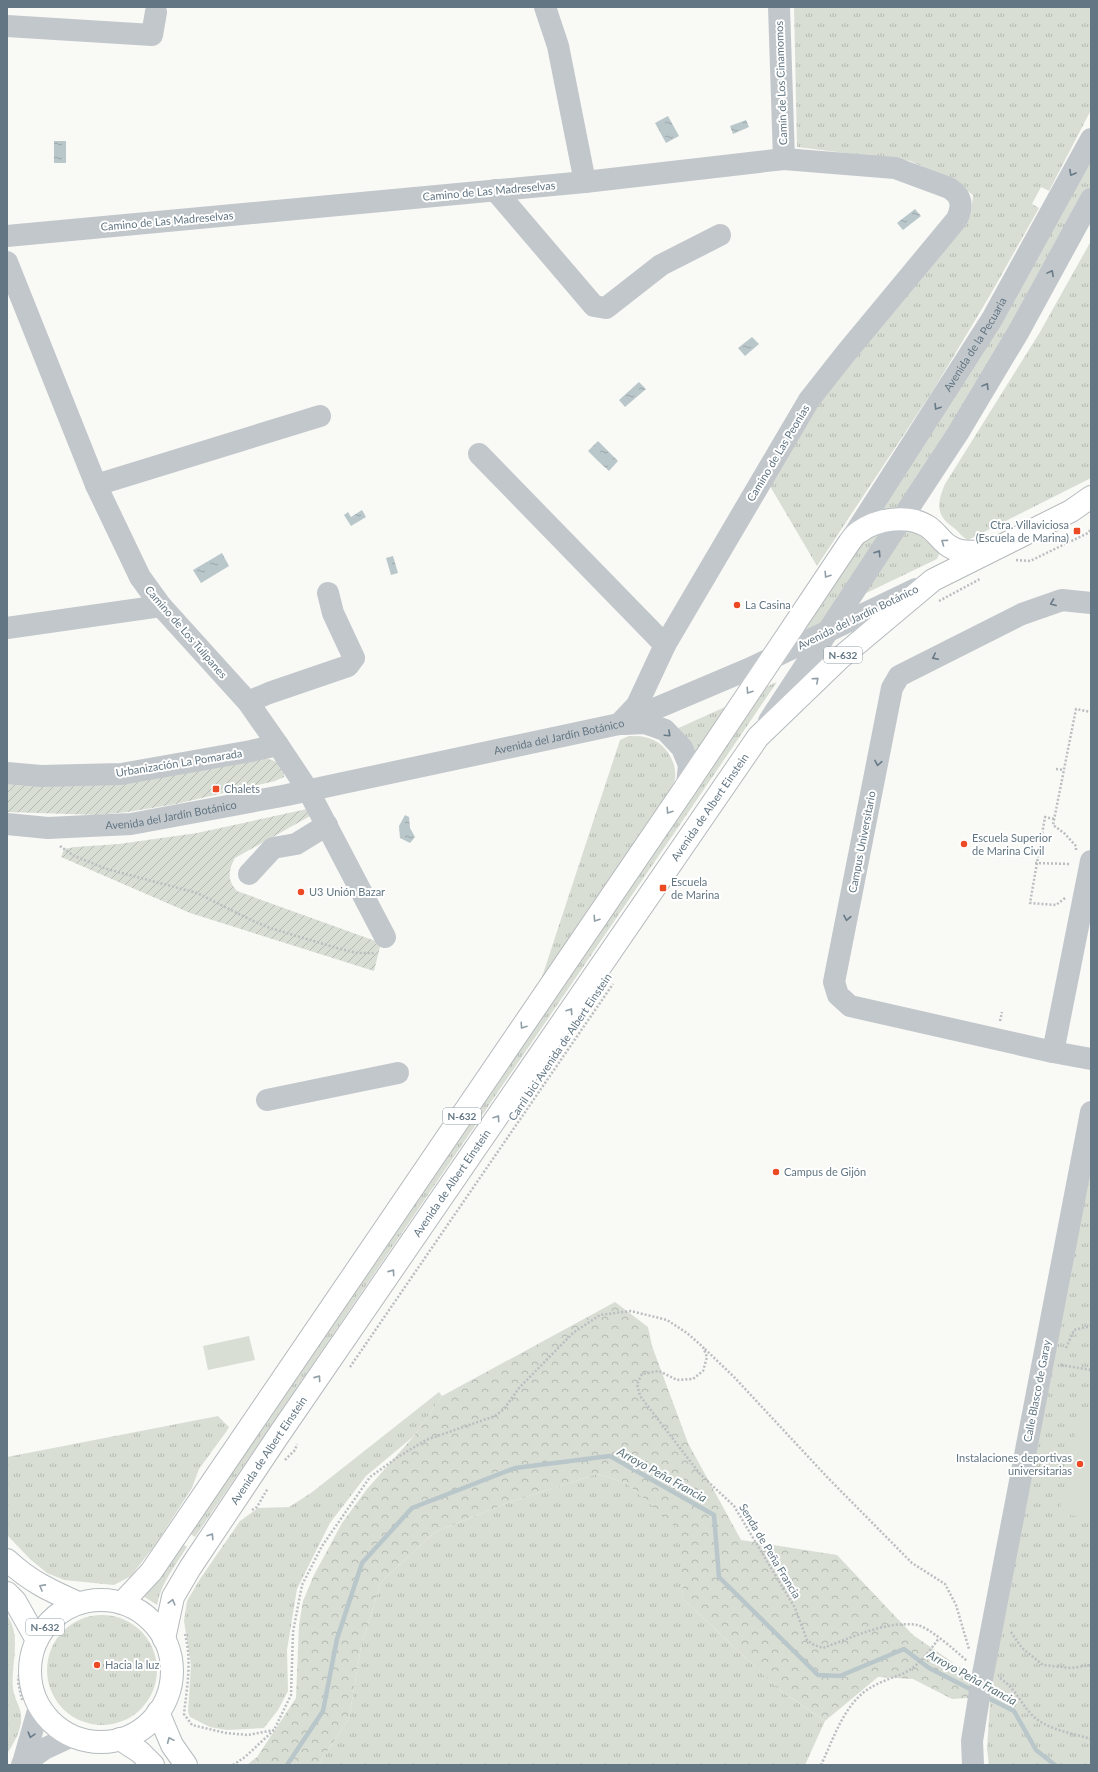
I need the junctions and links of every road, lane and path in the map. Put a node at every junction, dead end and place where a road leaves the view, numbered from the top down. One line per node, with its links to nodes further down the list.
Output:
1 (545, 7): 7 (street)
2 (779, 7): 6 (street, Camín de Los Cinamomos)
3 (156, 12): 4 (street)
4 (7, 26)
5 (1091, 139): 23 (street, Avenida de la Pecuaria, one-way to 23)
6 (784, 159): 7 (street, Camino de Las Madreselvas); 10 (street, Camino de Las Madreselvas)
7 (585, 182): 8 (street, Camino de Las Madreselvas)
8 (495, 190): 11 (street); 12 (street, Camino de Las Madreselvas)
9 (1091, 199): 16 (street, one-way to 9)
10 (961, 201): 33 (street, Camino de Las Peonias)
11 (720, 235)
12 (7, 236)
13 (7, 262): 17 (street, Camino de Los Tulipanes)
14 (320, 416): 17 (street)
15 (479, 454): 33 (street)
16 (928, 478): 20 (street); 21 (street)
17 (96, 484): 30 (street, Camino de Los Tulipanes)
18 (1091, 497): 19 (main road, Avenida del Jardín Botánico / N-632)
19 (1081, 508): 24 (main road, Avenida del Jardín Botánico / N-632)
20 (900, 519): 21 (main road, Avenida de la Pecuaria / N-632); 23 (main road, Avenida de la Pecuaria / N-632); 32 (street, one-way to 20)
21 (927, 526): 24 (main road, Avenida de la Pecuaria / N-632, one-way to 21)
22 (1091, 529): 24 (path)
23 (849, 543): 34 (main road, Avenida de la Pecuaria / N-632, one-way to 34)
24 (1001, 557): 26 (main road, Avenida del Jardín Botánico / N-632)
25 (982, 578): 29 (path)
26 (933, 580): 32 (street, Avenida del Jardín Botánico); 38 (main road, Avenida de Albert Einstein / N-632, one-way to 26)
27 (328, 593): 35 (street)
28 (1091, 603): 57 (street, Campus Universitario, one-way to 57)
29 (934, 604)
30 (161, 606): 31 (street); 35 (street, Camino de Los Tulipanes)
31 (7, 628)
32 (827, 633): 34 (street, Avenida del Jardín Botánico); 38 (street, Avenida de Albert Einstein)
33 (664, 645): 37 (street, Camino de Las Peonias)
34 (770, 659): 37 (street, Avenida del Jardín Botánico); 43 (main road, N-632, one-way to 43)
35 (248, 702): 39 (street, Camino de Los Tulipanes)
36 (1091, 712): 41 (path)
37 (619, 724): 43 (street, one-way to 43); 44 (street, Avenida del Jardín Botánico)
38 (758, 737): 78 (main road, Avenida de Albert Einstein / N-632, one-way to 38)
39 (278, 745): 42 (street, Urbanización La Pomarada); 44 (street, Camino de Los Tulipanes)
40 (1056, 769): 41 (path)
41 (1064, 770): 45 (path)
42 (7, 773)
43 (687, 785): 74 (main road, N-632, one-way to 74)
44 (308, 790): 47 (street, Camino de Los Tulipanes); 48 (street, Avenida del Jardín Botánico)
45 (1054, 819): 49 (path); 50 (path)
46 (7, 824): 48 (street, Avenida del Jardín Botánico)
47 (327, 825): 51 (street); 53 (street, Camino de Los Tulipanes)
48 (58, 828): 53 (path)
49 (1079, 859): 50 (path); 57 (street)
50 (1036, 863): 52 (path)
51 (248, 874)
52 (1069, 895)
53 (385, 937)
54 (616, 979): 66 (path, Carril bici Avenida de Albert Einstein)
55 (1002, 1012): 56 (path)
56 (1001, 1019)
57 (1053, 1052): 58 (street, Campus Universitario)
58 (1091, 1059)
59 (398, 1073): 60 (street)
60 (267, 1100)
61 (1091, 1112): 65 (street, Calle Blasco de Garay)
62 (1091, 1326): 64 (path)
63 (703, 1347): 79 (path, Senda de Peña Francia); 82 (path, Senda de Peña Francia); 85 (path, Senda de Peña Francia)
64 (1064, 1352)
65 (1056, 1364): 67 (path); 82 (street, Calle Blasco de Garay)
66 (349, 1368)
67 (1091, 1370)
68 (300, 1439): 69 (path)
69 (281, 1465)
70 (270, 1483): 71 (path)
71 (246, 1514)
72 (7, 1560): 75 (main road, one-way to 72)
73 (7, 1594): 80 (main road, N-632)
74 (122, 1603): 75 (main road, N-632); 78 (main road, N-632)
75 (78, 1604): 80 (main road, N-632)
76 (1012, 1626): 81 (path)
77 (183, 1627): 85 (path)
78 (164, 1638): 84 (main road, N-632)
79 (939, 1638): 82 (path, Senda de Peña Francia); 93 (path)
80 (29, 1643): 83 (main road, N-632); 83 (path)
81 (1091, 1665)
82 (983, 1673): 88 (path, Senda de Peña Francia); 94 (street, Calle Blasco de Garay)
83 (31, 1704): 86 (main road, N-632); 89 (street, one-way to 89)
84 (158, 1712): 87 (main road, N-632); 91 (main road, one-way to 84)
85 (274, 1730): 92 (path, Senda de Peña Francia)
86 (72, 1736): 87 (main road, N-632); 89 (street)
87 (120, 1739): 90 (main road)
88 (1091, 1739)
89 (22, 1764)
90 (153, 1765)
91 (186, 1765)
92 (233, 1765)
93 (821, 1765)
94 (973, 1765)

